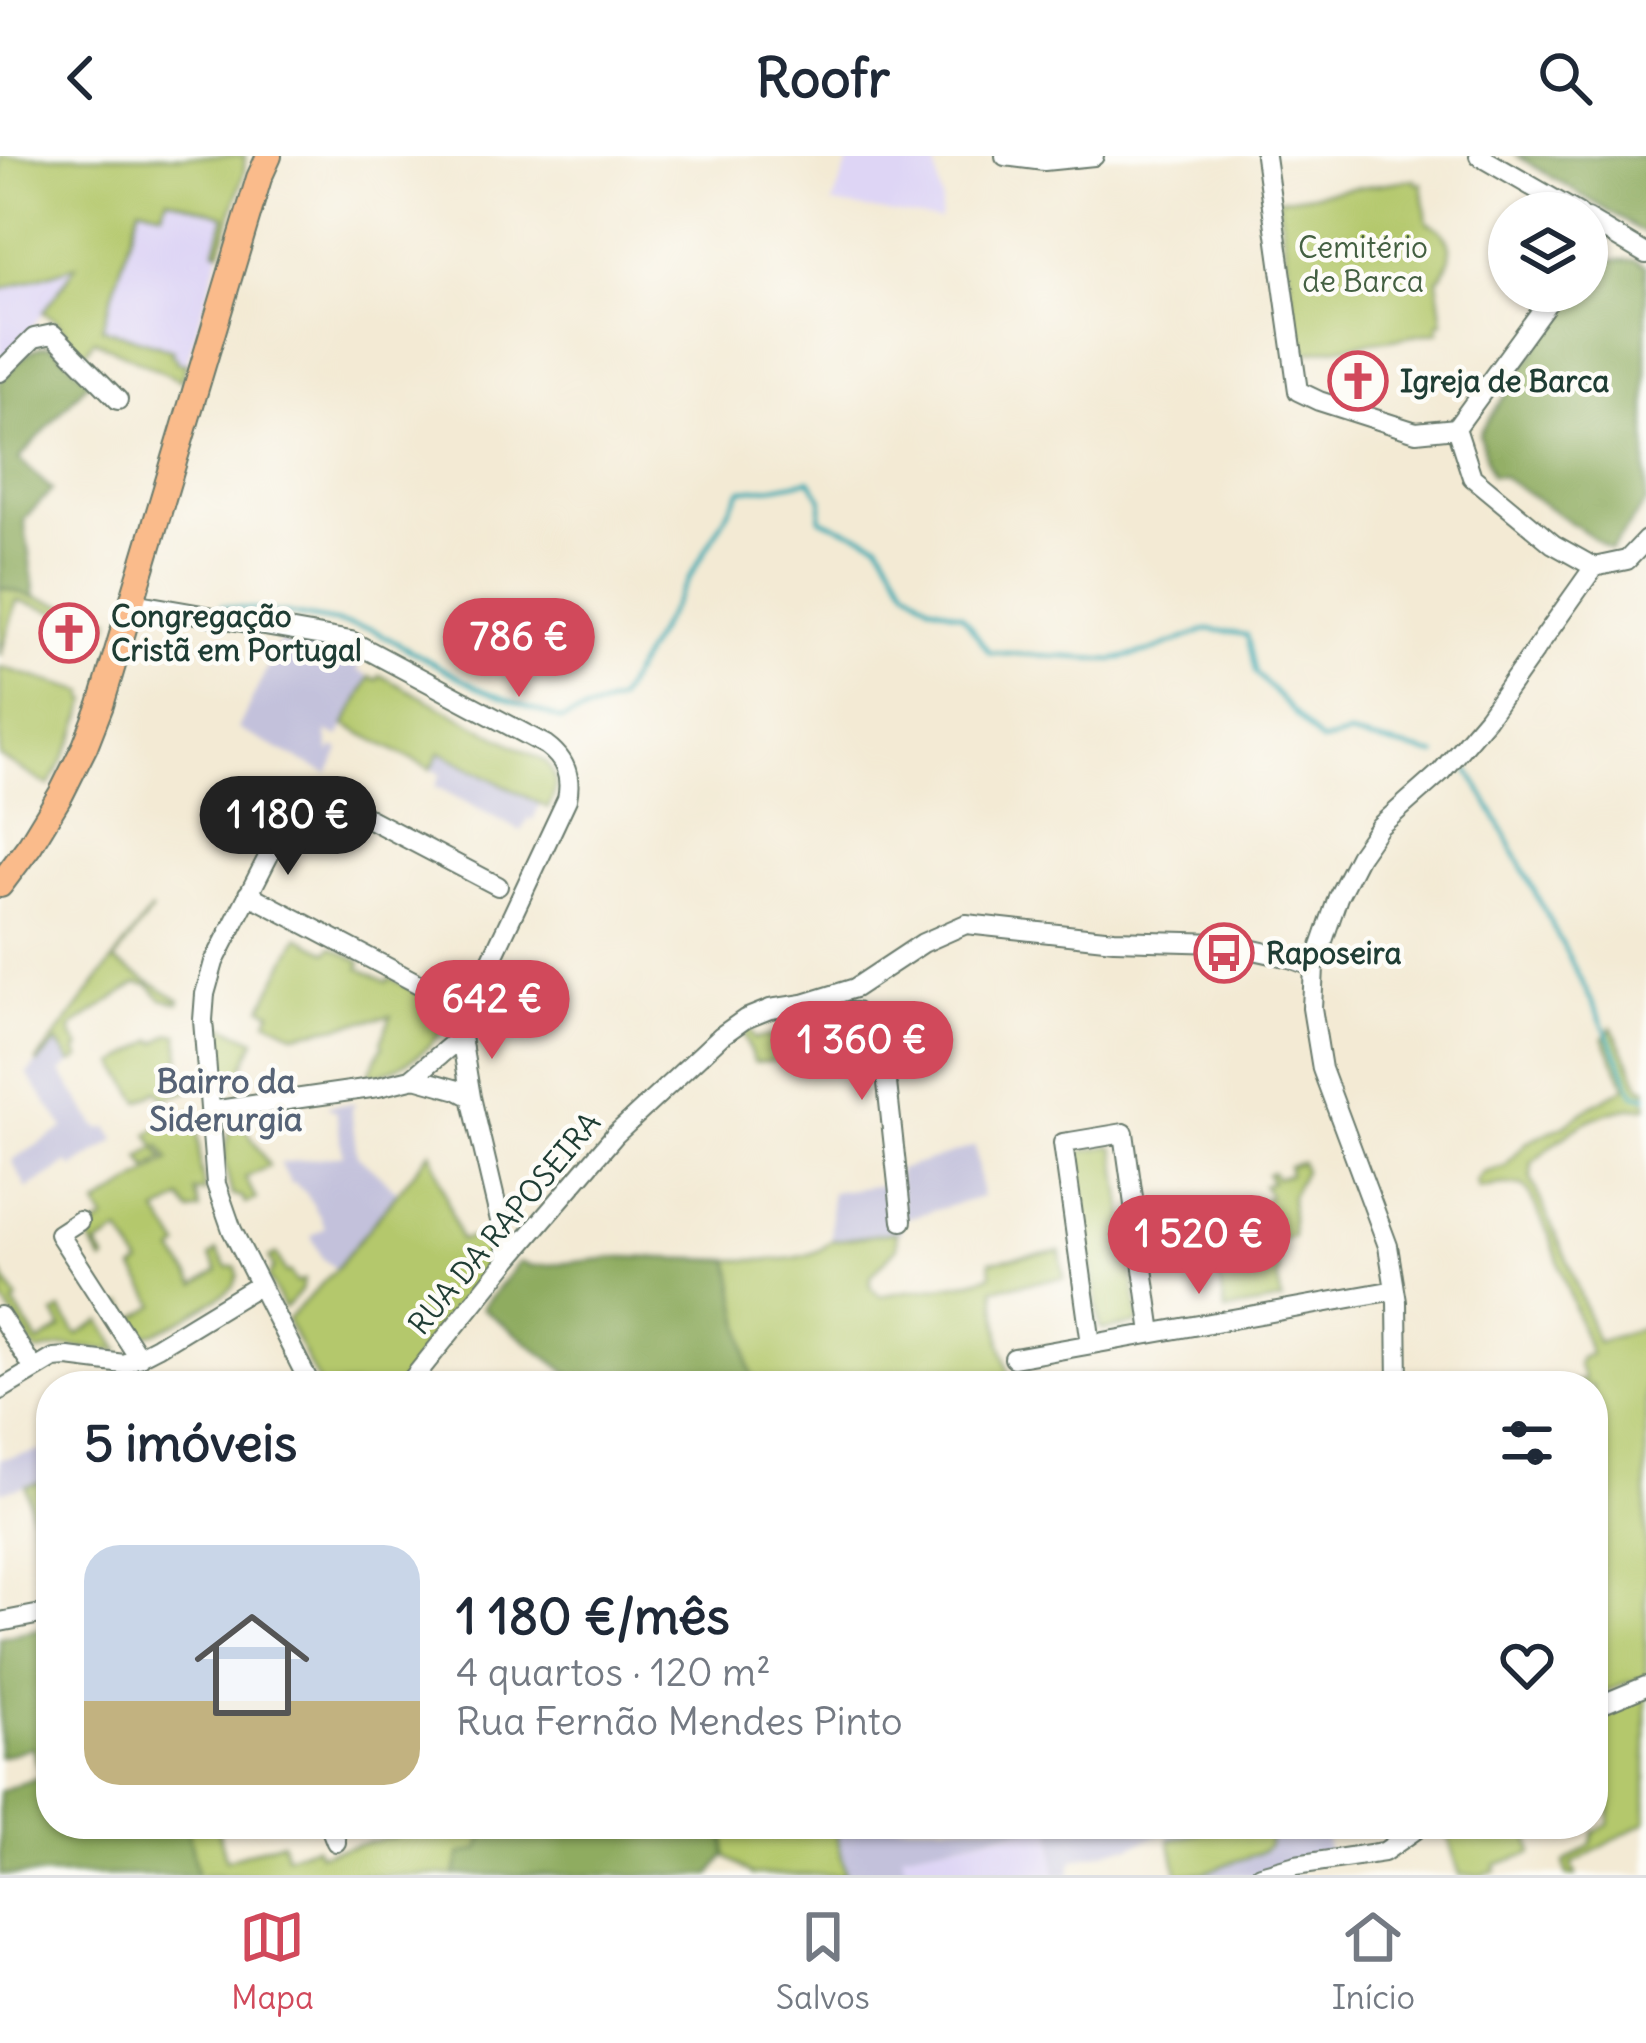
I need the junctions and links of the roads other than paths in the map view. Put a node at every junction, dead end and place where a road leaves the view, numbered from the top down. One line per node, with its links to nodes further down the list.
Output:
1 (1005, 156): 2 (street)
2 (1094, 156)
3 (1265, 156): 12 (street)
4 (1478, 156): 6 (street)
5 (261, 164): 15 (main road)
6 (1541, 192)
7 (1608, 231): 8 (street)
8 (1646, 254)
9 (1541, 312): 12 (street)
10 (0, 372): 11 (street)
11 (118, 400)
12 (1456, 428): 14 (street)
13 (1646, 540): 14 (street)
14 (1594, 567): 19 (street)
15 (133, 603): 16 (main road); 22 (street)
16 (0, 885)
17 (498, 886): 18 (street)
18 (248, 894): 20 (street); 25 (street)
19 (1314, 967): 21 (street, RUA DA RAPOSEIRA); 30 (street)
20 (453, 1002)
21 (803, 1004): 27 (street); 28 (street, RUA DA RAPOSEIRA)
22 (461, 1036): 23 (street); 24 (street)
23 (415, 1078): 24 (street); 25 (street)
24 (471, 1097): 28 (street)
25 (211, 1111): 29 (street)
26 (79, 1221): 34 (street)
27 (902, 1221)
28 (509, 1259): 38 (street, RUA DA RAPOSEIRA)
29 (259, 1286): 34 (street); 37 (street)
30 (1395, 1290): 32 (street); 39 (street)
31 (0, 1316): 36 (street)
32 (1152, 1333): 33 (street); 33 (street)
33 (1091, 1344): 35 (street)
34 (139, 1358): 36 (street)
35 (1014, 1358)
36 (34, 1369): 40 (street)
37 (303, 1371)
38 (419, 1371)
39 (1398, 1371)
40 (0, 1390)
41 (36, 1615): 42 (street)
42 (0, 1622)
43 (1646, 1686): 44 (street)
44 (1608, 1701)
45 (1403, 1839): 46 (street)
46 (1315, 1869): 47 (street)
47 (1260, 1875)

